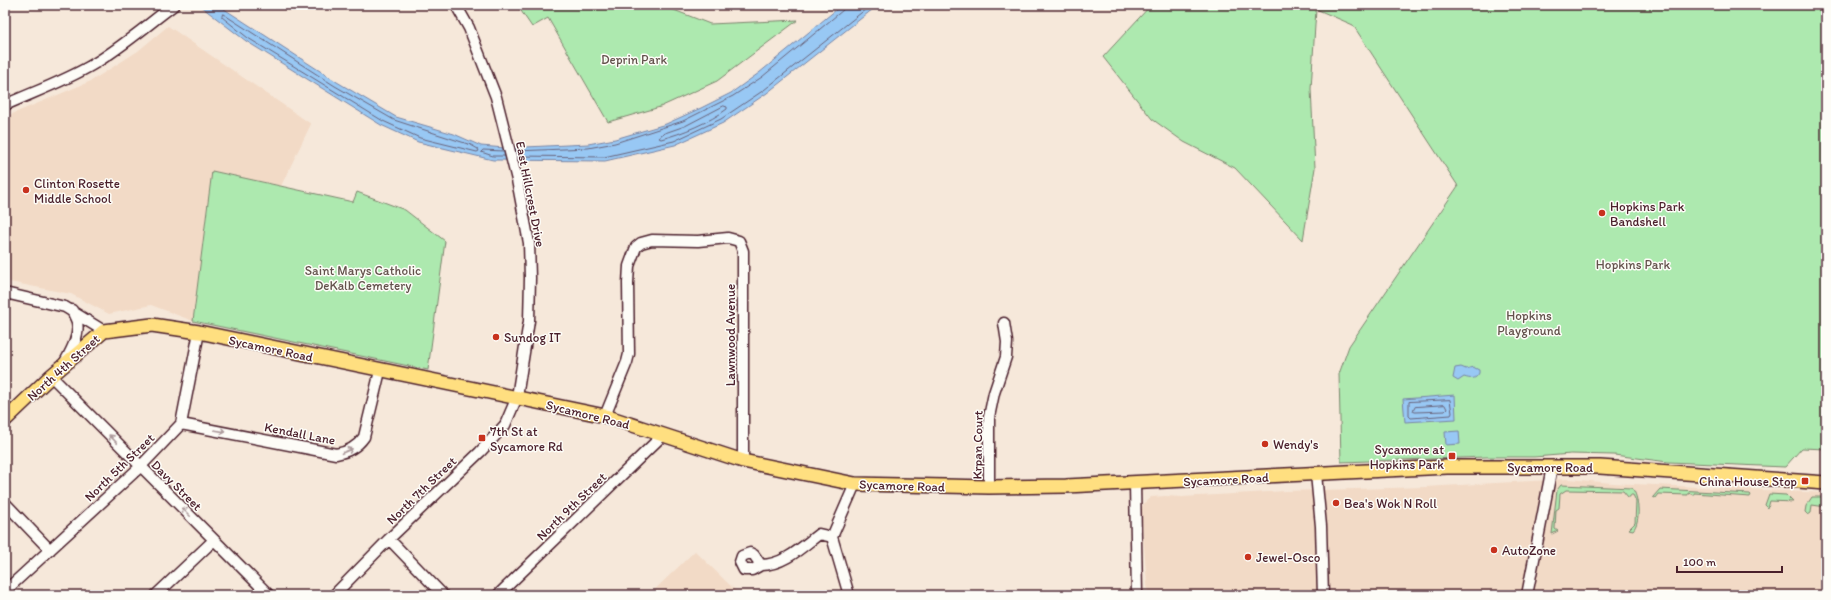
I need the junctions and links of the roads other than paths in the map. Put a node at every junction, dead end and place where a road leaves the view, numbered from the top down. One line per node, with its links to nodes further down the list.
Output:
1 (174, 5): 3 (street)
2 (456, 5): 12 (street, East Hillcrest Drive)
3 (5, 105)
4 (5, 293): 5 (street)
5 (72, 310): 7 (street); 9 (street)
6 (1004, 323): 24 (street, Krpan Court)
7 (104, 331): 8 (main road, Sycamore Road); 9 (main road, North 4th Street)
8 (198, 332): 10 (main road, Sycamore Road); 15 (street)
9 (62, 367): 11 (main road, North 4th Street)
10 (380, 371): 12 (main road, Sycamore Road); 15 (street, Kendall Lane, one-way to 10)
11 (52, 376): 14 (main road, North 4th Street); 18 (street, Davy Street, one-way to 11)
12 (518, 397): 13 (main road, Sycamore Road); 27 (street, North 7th Street)
13 (605, 416): 16 (main road, Sycamore Road); 17 (street, Lawnwood Avenue)
14 (5, 420)
15 (182, 424): 18 (street, North 5th Street)
16 (663, 435): 17 (main road, Sycamore Road); 36 (street, North 9th Street)
17 (743, 461): 23 (main road, Sycamore Road)
18 (140, 466): 28 (street, Davy Street, one-way to 18); 29 (street, North 5th Street)
19 (1552, 467): 20 (main road, Sycamore Road); 22 (main road, Sycamore Road); 40 (street)
20 (1316, 474): 21 (main road, Sycamore Road); 39 (street)
21 (1135, 483): 24 (main road, Sycamore Road); 38 (street)
22 (1826, 483)
23 (855, 484): 24 (main road, Sycamore Road); 26 (street)
24 (989, 487)
25 (5, 503): 29 (street)
26 (832, 536): 30 (street); 37 (street)
27 (389, 539): 34 (street, North 7th Street); 35 (street)
28 (214, 540): 32 (street); 33 (street, Davy Street)
29 (50, 550): 31 (street, North 5th Street)
30 (761, 565)
31 (5, 591)
32 (156, 595)
33 (269, 595)
34 (334, 595)
35 (443, 595)
36 (498, 595)
37 (849, 595)
38 (1137, 595)
39 (1323, 595)
40 (1527, 595)

